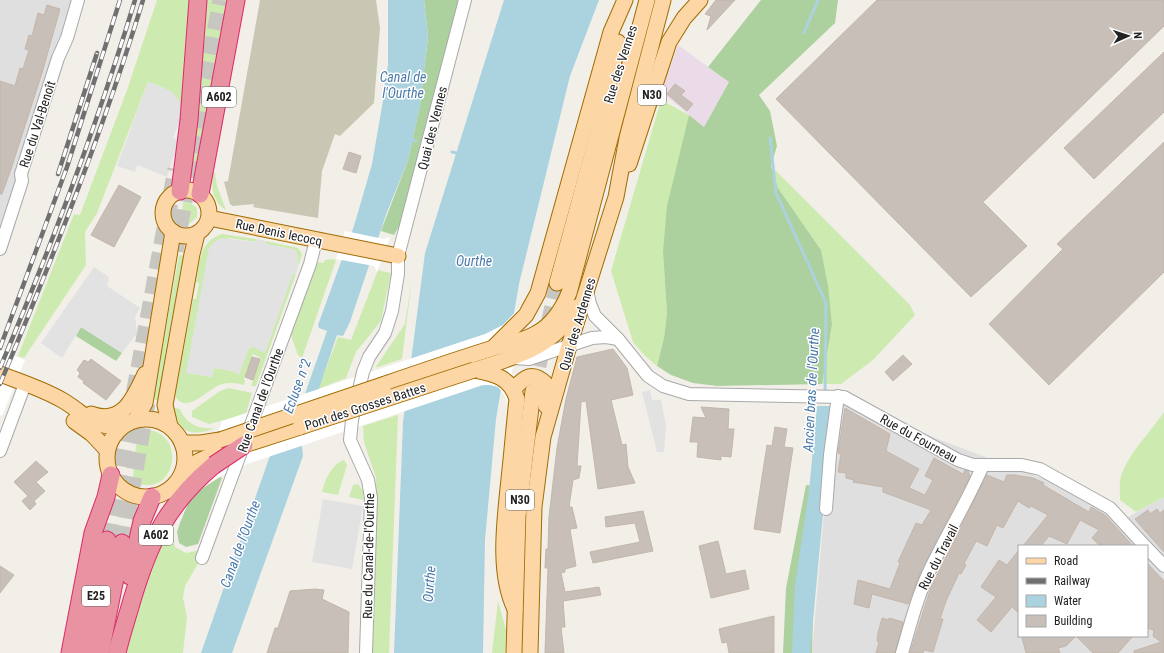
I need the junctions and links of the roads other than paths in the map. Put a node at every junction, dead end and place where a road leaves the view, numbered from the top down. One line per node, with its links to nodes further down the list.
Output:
1 (78, 0): 18 (street, Rue du Val-Benoît)
2 (198, 0): 11 (highway, A602)
3 (236, 0): 12 (highway, A602)
4 (465, 0): 19 (street, Quai des Vennes)
5 (626, 0): 10 (main road); 24 (main road, Pont des Grosses Battes)
6 (641, 0): 10 (main road, Rue des Vennes)
7 (647, 0): 24 (main road, Pont des Grosses Battes)
8 (663, 0): 13 (main road, Quai des Ardennes)
9 (700, 0): 13 (main road, N30)
10 (599, 129): 20 (main road)
11 (180, 191): 12 (main road); 15 (main road)
12 (200, 194): 14 (main road)
13 (616, 197): 21 (main road, Quai des Ardennes)
14 (209, 218): 16 (main road); 17 (main road, Rue Denis lecocq)
15 (173, 232): 16 (main road); 26 (main road)
16 (197, 234): 37 (main road)
17 (323, 242): 19 (main road, Rue Denis lecocq); 51 (street, Rue Canal de l'Ourthe)
18 (0, 249)
19 (398, 256): 59 (street, Rue du Canal-de-l'Ourthe)
20 (557, 283)
21 (587, 290): 22 (street, Rue du Fourneau); 23 (main road, Quai des Ardennes / N30); 25 (main road, Pont des Grosses Battes)
22 (618, 339): 23 (street); 33 (street, Rue du Fourneau)
23 (569, 346): 25 (street); 38 (main road, Quai des Ardennes / N30)
24 (493, 348): 43 (main road, Pont des Grosses Battes, bridge)
25 (514, 358): 27 (main road, Pont des Grosses Battes)
26 (152, 359): 34 (main road); 35 (main road)
27 (474, 370): 30 (main road); 40 (main road, Pont des Grosses Battes, bridge)
28 (0, 374): 29 (main road)
29 (25, 384): 31 (main road); 42 (street)
30 (514, 389): 38 (main road); 53 (main road)
31 (39, 390): 34 (main road); 41 (main road)
32 (533, 390): 53 (main road, N30)
33 (836, 396): 44 (street, Rue du Fourneau); 48 (street)
34 (74, 409): 36 (main road)
35 (136, 419): 36 (main road); 37 (main road)
36 (122, 426): 41 (main road)
37 (170, 426): 39 (main road)
38 (543, 437): 61 (main road, Quai des Ardennes / N30)
39 (182, 443): 43 (main road); 45 (main road)
40 (244, 445): 43 (highway, A602, bridge)
41 (108, 450): 46 (main road)
42 (0, 451)
43 (217, 453): 45 (main road); 54 (highway, A602)
44 (983, 465): 49 (street, Rue du Fourneau); 62 (street, Rue du Travail)
45 (182, 473): 47 (main road)
46 (111, 475): 47 (main road); 55 (highway)
47 (152, 496): 54 (highway, A602)
48 (826, 509)
49 (1144, 545)
50 (1148, 549): 52 (street)
51 (202, 558)
52 (1164, 566)
53 (515, 609): 60 (main road, N30)
54 (124, 622): 58 (highway, A602)
55 (70, 653)
56 (85, 653): 57 (highway, E25)
57 (100, 653)
58 (117, 653)
59 (366, 653)
60 (514, 653)
61 (530, 653)
62 (902, 653)

